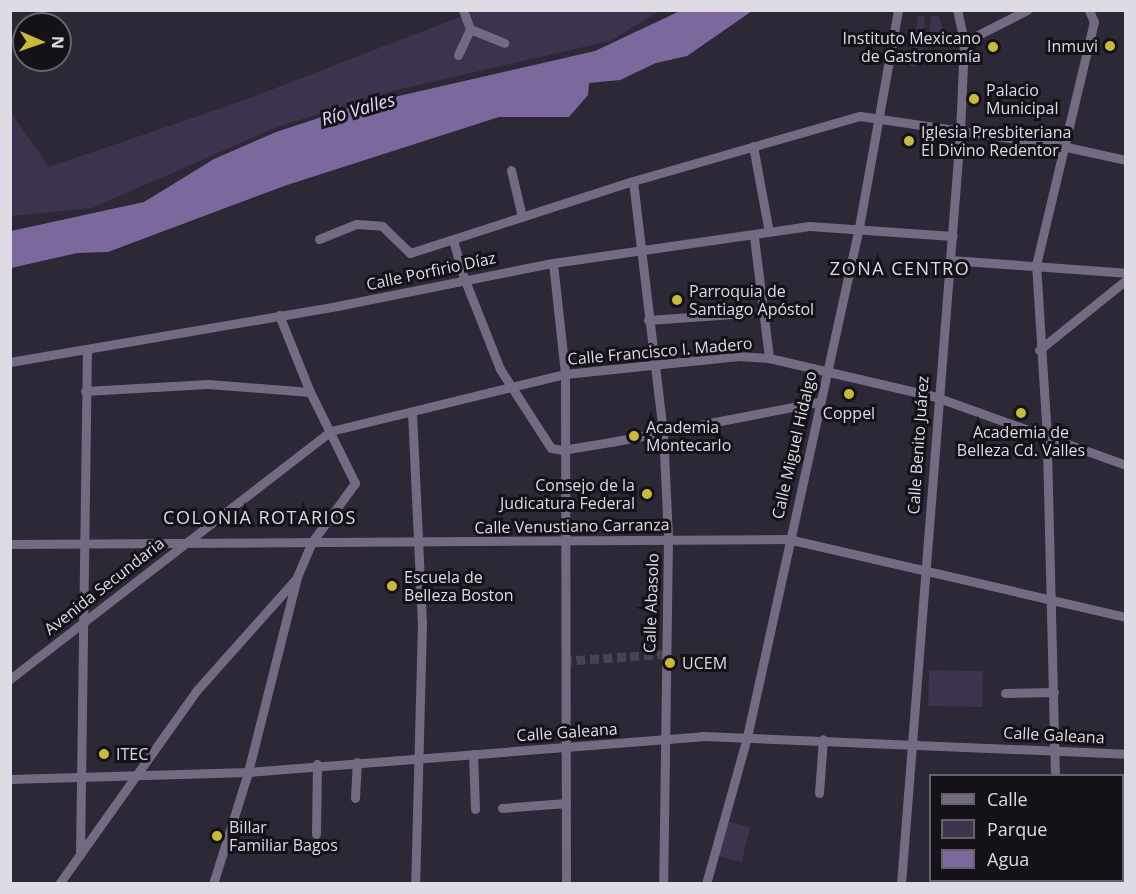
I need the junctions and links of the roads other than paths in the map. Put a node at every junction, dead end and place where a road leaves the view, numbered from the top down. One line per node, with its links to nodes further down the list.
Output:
1 (463, 10): 6 (street)
2 (898, 10): 10 (street, Calle Miguel Hidalgo)
3 (957, 10): 7 (street, Calle Benito Juárez)
4 (1027, 10): 7 (street)
5 (1089, 10): 13 (street)
6 (471, 29): 8 (street); 9 (street)
7 (964, 42): 11 (street, Calle Benito Juárez)
8 (504, 43)
9 (458, 55)
10 (881, 117): 11 (street); 12 (street); 18 (street, Calle Miguel Hidalgo)
11 (960, 133): 13 (street); 20 (street, Calle Benito Juárez)
12 (753, 146): 16 (street); 19 (street)
13 (1062, 146): 14 (street); 27 (street)
14 (1125, 160)
15 (511, 170): 17 (street)
16 (633, 181): 17 (street); 24 (street, Calle Abasolo)
17 (522, 217): 23 (street)
18 (859, 227): 19 (street, Calle Porfirio Díaz); 20 (street, Calle Porfirio Díaz); 39 (street, Calle Miguel Hidalgo)
19 (769, 232): 21 (street, Calle Porfirio Díaz)
20 (953, 236): 25 (street, Calle Benito Juárez)
21 (754, 237): 24 (street, Calle Porfirio Díaz); 31 (street)
22 (319, 238): 23 (street)
23 (453, 240): 29 (street)
24 (642, 252): 26 (street, Calle Porfirio Díaz); 33 (street, Calle Abasolo)
25 (951, 260): 27 (street); 44 (street, Calle Benito Juárez)
26 (553, 262): 29 (street, Calle Porfirio Díaz); 40 (street)
27 (1036, 265): 28 (street); 35 (street)
28 (1125, 273)
29 (464, 278): 32 (street, Calle Porfirio Díaz); 41 (street)
30 (1125, 280): 35 (street)
31 (762, 312): 33 (street); 36 (street)
32 (279, 315): 34 (street, Calle Porfirio Díaz); 43 (street)
33 (648, 320): 38 (street, Calle Abasolo)
34 (87, 350): 37 (street, Calle Porfirio Díaz); 42 (street)
35 (1039, 350): 49 (street)
36 (769, 358): 38 (street, Calle Francisco I. Madero); 39 (street, Calle Francisco I. Madero)
37 (10, 362)
38 (654, 366): 40 (street, Calle Francisco I. Madero); 48 (street, Calle Abasolo)
39 (827, 370): 44 (street, Calle Francisco I. Madero); 45 (street, Calle Miguel Hidalgo)
40 (565, 374): 41 (street, Calle Francisco I. Madero); 50 (street)
41 (511, 388): 46 (street, Calle Francisco I. Madero); 50 (street)
42 (85, 391): 43 (street); 56 (street)
43 (310, 392): 47 (street)
44 (936, 397): 49 (street, Calle Francisco I. Madero); 60 (street, Calle Benito Juárez)
45 (819, 402): 48 (street); 53 (street, Calle Miguel Hidalgo)
46 (412, 412): 47 (street, Calle Francisco I. Madero); 58 (street)
47 (331, 431): 54 (street); 59 (street, Avenida Secundaria)
48 (663, 431): 50 (street); 52 (street, Calle Abasolo)
49 (1047, 438): 51 (street, Calle Francisco I. Madero); 62 (street)
50 (562, 450): 55 (street)
51 (1125, 465)
52 (668, 539): 53 (street, Calle Venustiano Carranza); 55 (street, Calle Venustiano Carranza); 69 (street, Calle Abasolo)
53 (788, 539): 60 (street, Calle Venustiano Carranza); 68 (street, Calle Miguel Hidalgo)
54 (312, 542): 58 (street, Calle Venustiano Carranza); 59 (street, Calle Venustiano Carranza); 61 (street)
55 (565, 542): 58 (street, Calle Venustiano Carranza); 72 (street)
56 (84, 543): 57 (street, Calle Venustiano Carranza); 59 (street, Calle Venustiano Carranza); 64 (street)
57 (10, 544)
58 (420, 544): 76 (street)
59 (182, 545): 64 (street, Avenida Secundaria)
60 (925, 573): 62 (street, Calle Venustiano Carranza); 71 (street, Calle Benito Juárez)
61 (297, 577): 79 (street); 81 (street)
62 (1051, 599): 63 (street, Calle Venustiano Carranza); 66 (street)
63 (1125, 617)
64 (81, 622): 65 (street, Avenida Secundaria); 82 (street)
65 (10, 679)
66 (1054, 692): 67 (street); 73 (street)
67 (1005, 693)
68 (747, 737): 69 (street, Calle Galeana); 70 (street, Calle Galeana); 96 (street, Calle Miguel Hidalgo)
69 (663, 739): 72 (street, Calle Galeana); 95 (street, Calle Abasolo)
70 (823, 739): 71 (street, Calle Galeana); 84 (street)
71 (915, 744): 73 (street, Calle Galeana); 97 (street, Calle Benito Juárez)
72 (565, 748): 74 (street, Calle Galeana); 86 (street)
73 (1056, 750): 75 (street, Calle Galeana); 80 (street)
74 (473, 754): 76 (street, Calle Galeana); 88 (street)
75 (1125, 754)
76 (419, 758): 77 (street, Calle Galeana); 93 (street)
77 (357, 762): 78 (street, Calle Galeana); 85 (street)
78 (317, 764): 79 (street, Calle Galeana); 89 (street)
79 (248, 772): 81 (street, Calle Galeana); 92 (street)
80 (1055, 774)
81 (140, 775): 82 (street, Calle Galeana); 90 (street)
82 (82, 777): 83 (street, Calle Galeana); 90 (street)
83 (10, 779)
84 (819, 793)
85 (355, 798)
86 (566, 803): 87 (street); 94 (street)
87 (502, 808)
88 (475, 809)
89 (316, 834)
90 (80, 855): 91 (street)
91 (59, 884)
92 (213, 884)
93 (416, 884)
94 (566, 884)
95 (663, 884)
96 (706, 884)
97 (901, 884)

